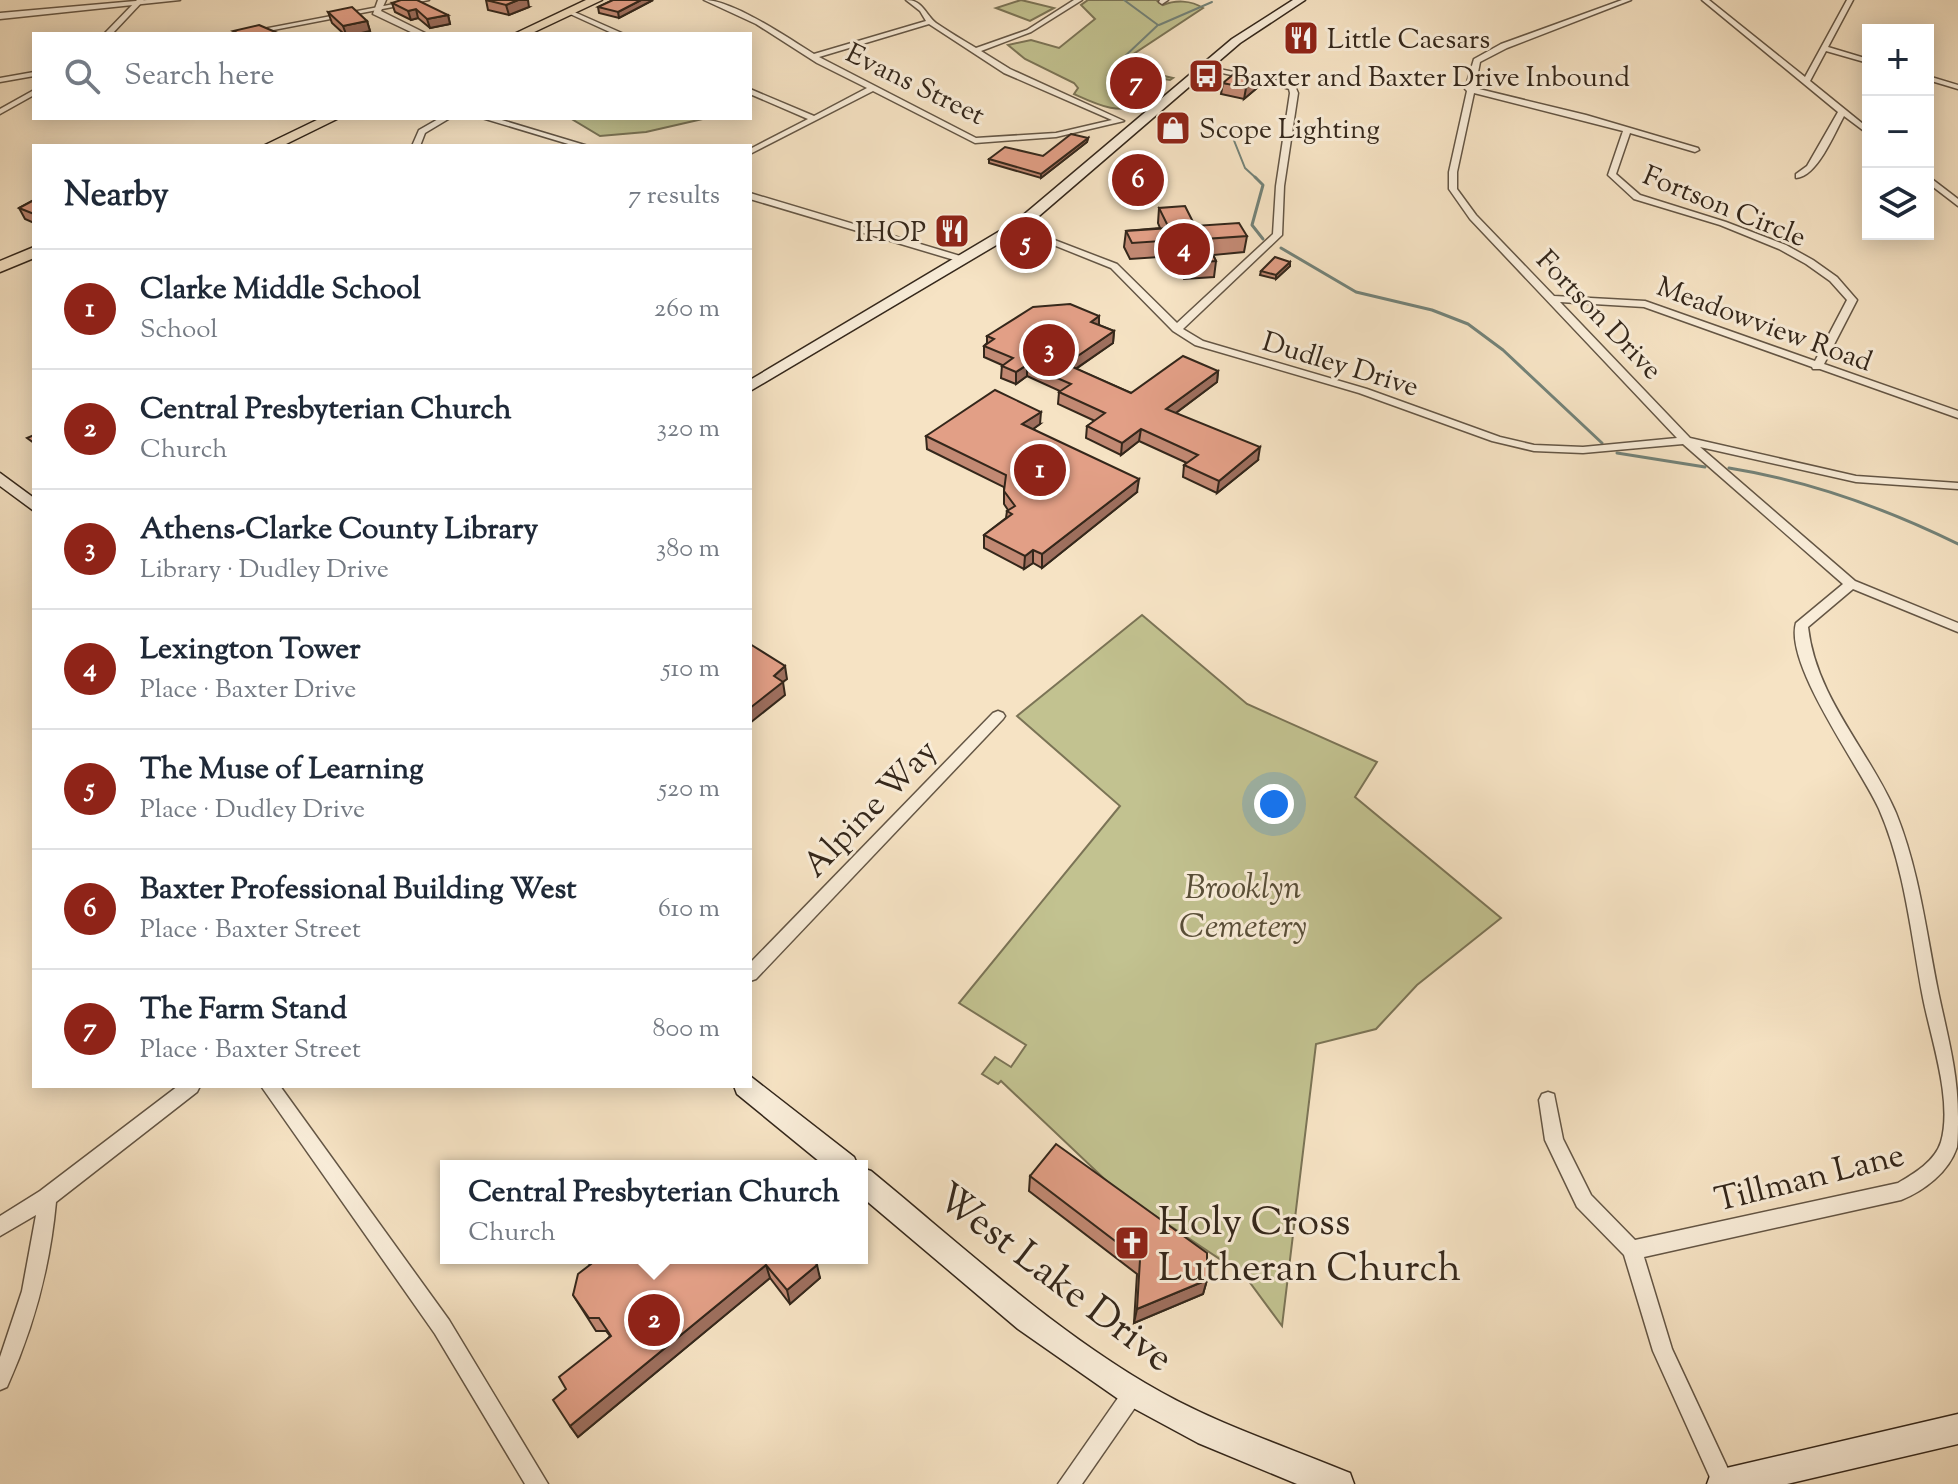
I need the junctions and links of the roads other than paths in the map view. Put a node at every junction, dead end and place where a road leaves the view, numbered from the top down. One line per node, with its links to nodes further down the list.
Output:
1 (176, 0): 11 (street)
2 (426, 0): 12 (street)
3 (596, 0): 13 (main road)
4 (707, 0): 23 (street, Evans Street)
5 (909, 0): 15 (street)
6 (1079, 0): 22 (street)
7 (1300, 0): 25 (main road)
8 (1628, 0): 32 (street, Fortson Drive)
9 (1705, 0): 29 (street)
10 (1850, 0): 21 (street)
11 (139, 2): 14 (street); 16 (street)
12 (379, 5): 17 (street); 18 (street)
13 (570, 12): 19 (main road); 20 (street)
14 (0, 16)
15 (930, 22): 22 (street); 23 (street)
16 (110, 32)
17 (251, 32)
18 (418, 32)
19 (525, 32)
20 (615, 32)
21 (1823, 48): 24 (street); 29 (street)
22 (976, 51): 41 (street)
23 (813, 57): 31 (street, Evans Street)
24 (1862, 59)
25 (1204, 68): 42 (main road); 59 (street)
26 (32, 74): 27 (street)
27 (0, 80)
28 (1934, 80): 30 (street)
29 (1806, 81): 36 (street)
30 (1958, 87)
31 (872, 89): 37 (street); 41 (street, Evans Street)
32 (1469, 89): 44 (street, Fortson Circle); 58 (street, Fortson Drive)
33 (752, 92): 37 (street)
34 (32, 93): 35 (street)
35 (0, 112)
36 (1842, 112): 43 (street); 50 (street)
37 (815, 119): 49 (street)
38 (328, 120): 45 (main road)
39 (443, 120): 46 (street)
40 (493, 120): 47 (street)
41 (1120, 121): 42 (street)
42 (1136, 126): 54 (main road)
43 (1862, 127)
44 (1627, 130): 48 (street); 60 (street, Fortson Circle)
45 (274, 144)
46 (417, 144)
47 (577, 144)
48 (1695, 150)
49 (752, 151)
50 (1799, 176)
51 (1934, 184): 53 (street)
52 (752, 197): 56 (street)
53 (1958, 203)
54 (1015, 228): 56 (main road); 59 (street, Dudley Drive)
55 (32, 253): 57 (main road)
56 (964, 260): 61 (main road)
57 (0, 267)
58 (1552, 299): 60 (street, Meadowview Road); 63 (street, Fortson Drive)
59 (1177, 329): 63 (street, Dudley Drive)
60 (1817, 367): 62 (street, Meadowview Road)
61 (752, 385)
62 (1958, 415)
63 (1686, 440): 65 (street, Dudley Drive); 67 (street, Fortson Drive)
64 (0, 478): 66 (main road)
65 (1958, 486)
66 (32, 504)
67 (1851, 584): 68 (street, Fortson Drive); 79 (street, Tillman Lane)
68 (1958, 628)
69 (998, 716): 70 (street, Alpine Way)
70 (752, 972)
71 (188, 1088): 77 (street)
72 (271, 1088): 84 (street)
73 (748, 1088): 75 (main road)
74 (1548, 1100): 79 (street)
75 (838, 1160)
76 (868, 1185): 81 (main road, West Lake Drive)
77 (47, 1197): 78 (street); 80 (street)
78 (0, 1227)
79 (1632, 1250): 86 (street)
80 (0, 1380)
81 (1134, 1392): 83 (main road, West Lake Drive); 85 (street)
82 (1958, 1429): 86 (main road)
83 (1321, 1481)
84 (537, 1484)
85 (1069, 1484)
86 (1723, 1484)

